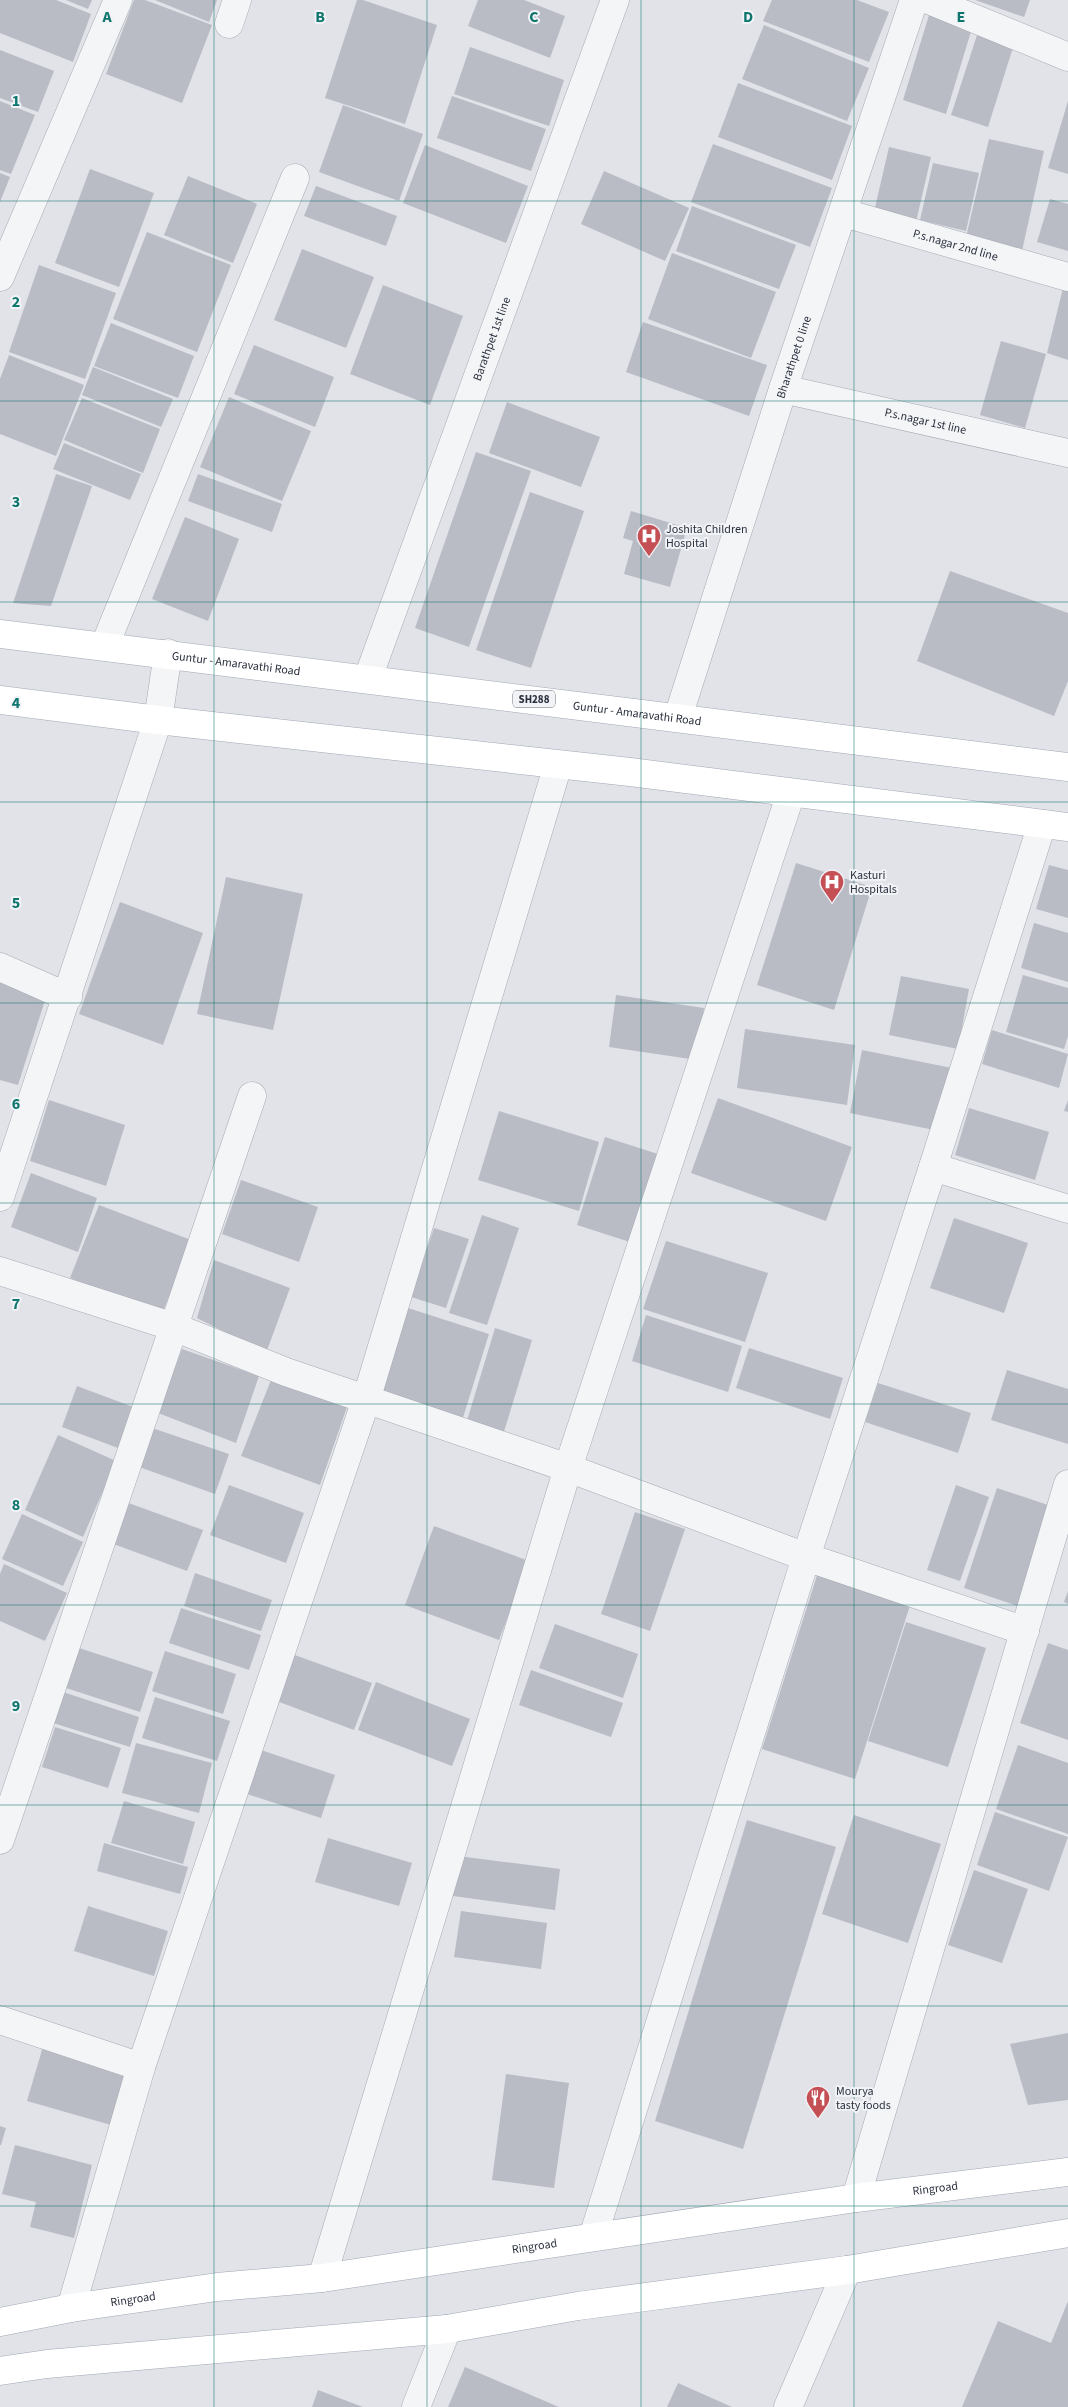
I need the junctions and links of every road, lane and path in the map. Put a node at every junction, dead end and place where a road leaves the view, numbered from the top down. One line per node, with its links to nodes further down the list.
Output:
1 (118, 0): 8 (street)
2 (615, 0): 15 (street, Barathpet 1st line)
3 (914, 0): 7 (street, Bharathpet 0 line)
4 (928, 0): 5 (street)
5 (1068, 57)
6 (295, 178): 13 (street)
7 (844, 213): 9 (street, P.s.nagar 2nd line); 10 (street, Bharathpet 0 line)
8 (0, 277)
9 (1068, 277)
10 (783, 389): 11 (street, P.s.nagar 1st line); 17 (street, Bharathpet 0 line)
11 (1068, 453)
12 (0, 634): 13 (main road, Guntur - Amaravathi Road / SH288)
13 (105, 646): 14 (main road, Guntur - Amaravathi Road / SH288)
14 (168, 653): 15 (main road, Guntur - Amaravathi Road / SH288); 18 (street)
15 (368, 678): 17 (main road, Guntur - Amaravathi Road / SH288)
16 (0, 700): 18 (main road)
17 (678, 717): 20 (main road, Guntur - Amaravathi Road / SH288)
18 (158, 720): 19 (main road); 24 (street)
19 (558, 765): 21 (main road); 31 (street)
20 (1068, 767)
21 (791, 792): 22 (main road); 32 (street)
22 (1055, 825): 26 (street)
23 (0, 967): 24 (street)
24 (68, 997): 27 (street)
25 (252, 1096): 30 (street)
26 (934, 1167): 28 (street); 34 (street)
27 (0, 1197)
28 (1068, 1209)
29 (0, 1271): 30 (street)
30 (174, 1326): 31 (street); 36 (street)
31 (366, 1400): 32 (street); 38 (street)
32 (568, 1468): 34 (street); 44 (street)
33 (1068, 1484): 35 (street)
34 (806, 1557): 35 (street); 42 (street)
35 (1025, 1631): 40 (street)
36 (0, 1840)
37 (0, 2020): 38 (street)
38 (142, 2067): 45 (street)
39 (1068, 2172): 40 (main road, Ringroad)
40 (856, 2198): 42 (main road, Ringroad)
41 (1068, 2233): 43 (main road)
42 (593, 2237): 44 (main road, Ringroad)
43 (846, 2270): 47 (main road); 50 (street)
44 (322, 2278): 45 (main road, Ringroad)
45 (71, 2308): 46 (main road, Ringroad)
46 (0, 2322)
47 (446, 2328): 48 (main road); 49 (street)
48 (0, 2371)
49 (416, 2407)
50 (788, 2407)

